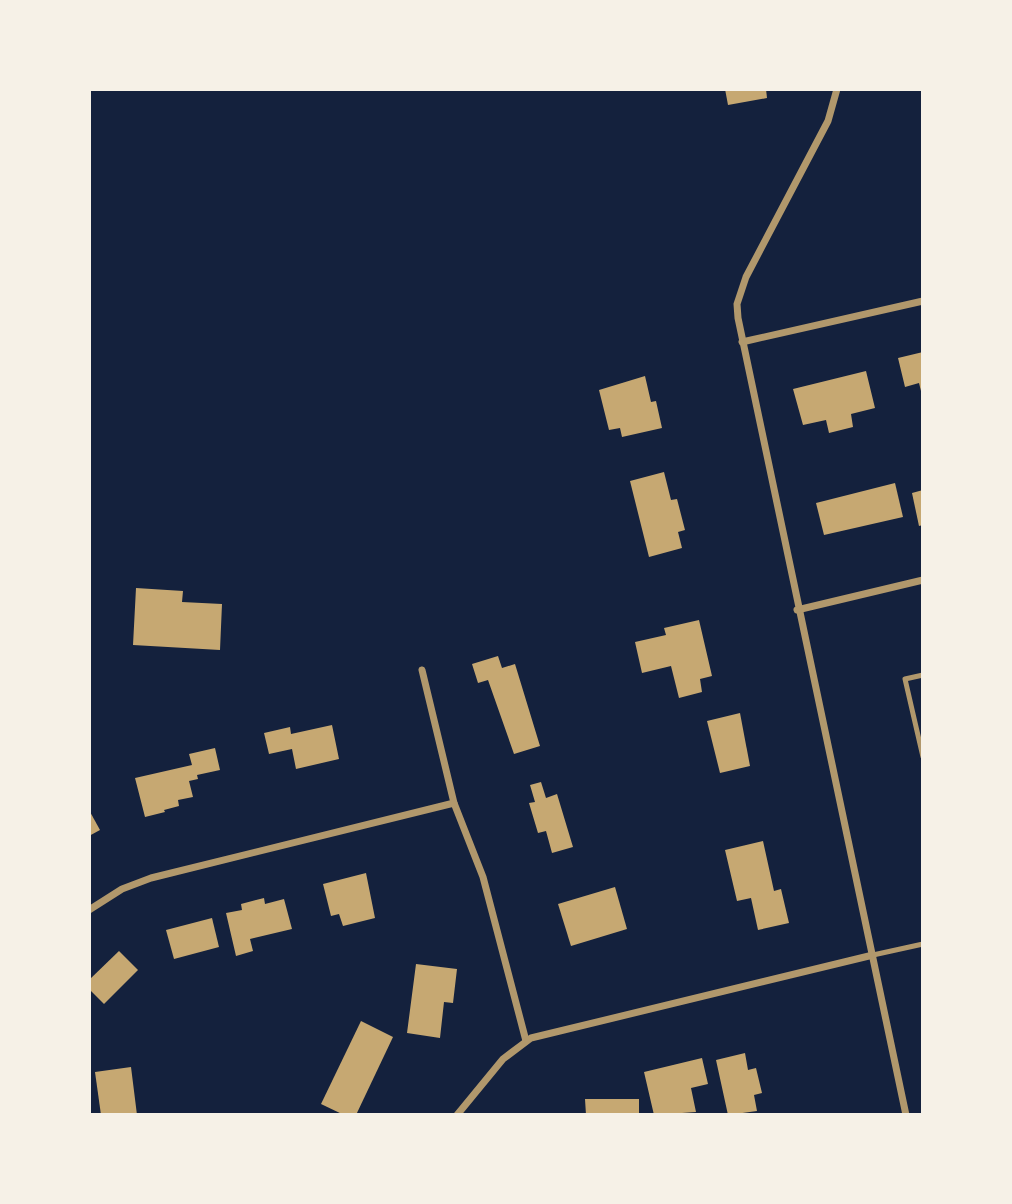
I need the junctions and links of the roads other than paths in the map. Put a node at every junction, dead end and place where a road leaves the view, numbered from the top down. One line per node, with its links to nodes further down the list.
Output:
1 (837, 89): 3 (street)
2 (923, 301): 3 (street)
3 (742, 342): 5 (street)
4 (923, 580): 5 (street)
5 (797, 610): 12 (street)
6 (422, 670): 9 (street)
7 (923, 675): 8 (lane)
8 (923, 757)
9 (454, 803): 10 (street); 13 (street)
10 (89, 910)
11 (923, 944): 12 (lane)
12 (873, 955): 13 (street); 15 (street)
13 (526, 1041): 14 (street)
14 (457, 1115)
15 (906, 1115)

